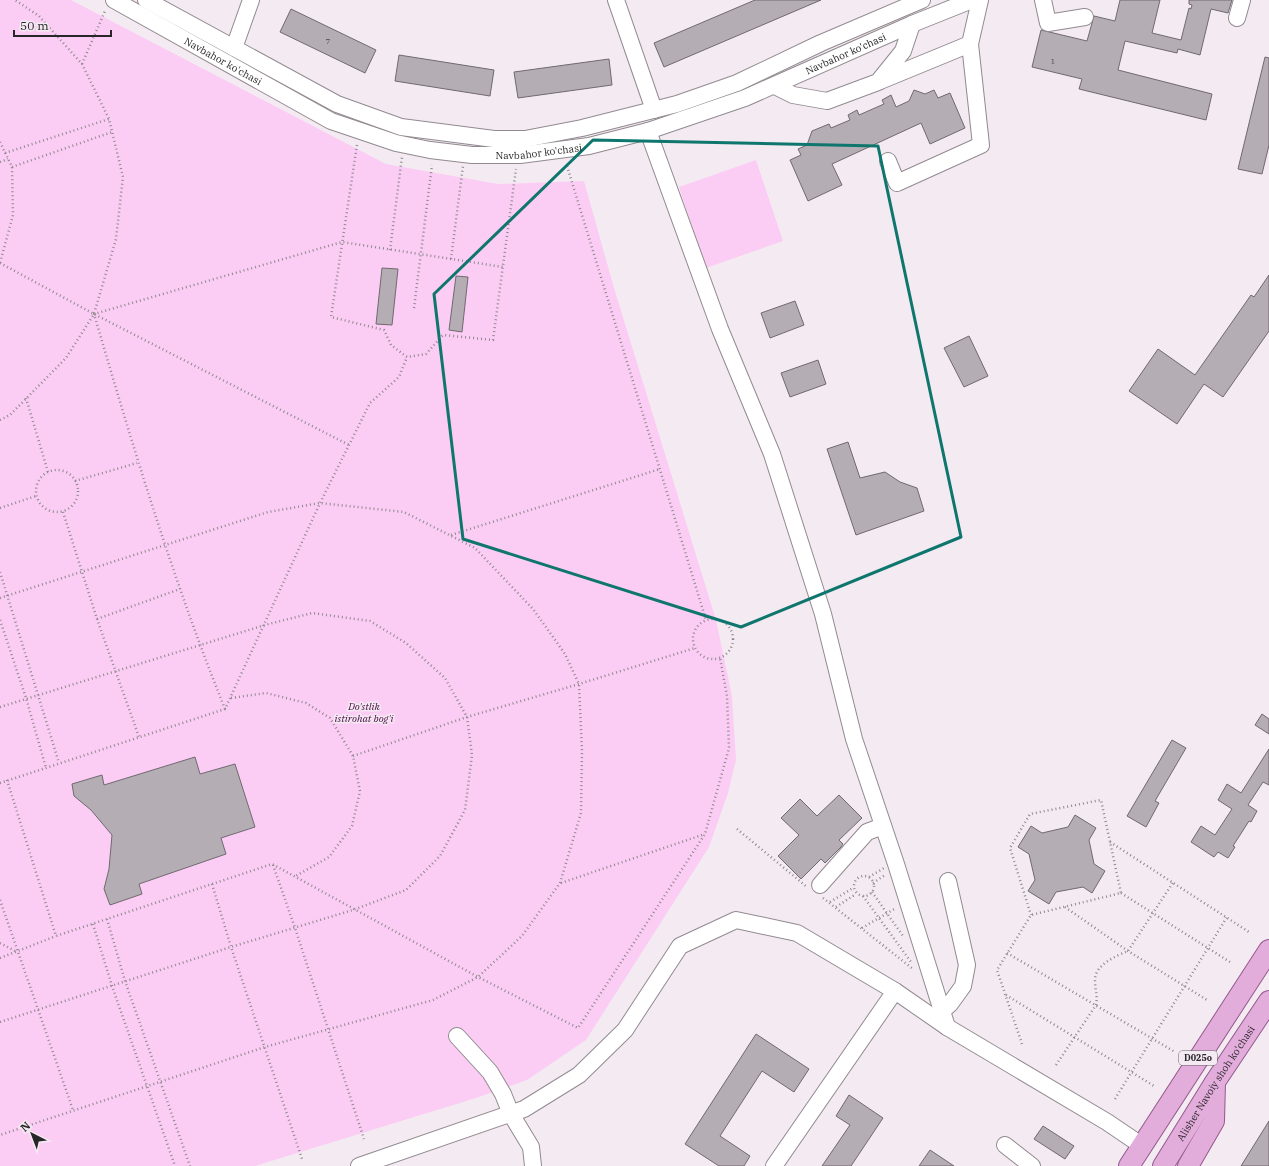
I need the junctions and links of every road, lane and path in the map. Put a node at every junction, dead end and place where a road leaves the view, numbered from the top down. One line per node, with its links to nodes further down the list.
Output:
1 (15, 0): 16 (path)
2 (146, 0): 15 (street, Navbahor ko'chasi)
3 (251, 0): 15 (street)
4 (922, 0): 20 (street, Navbahor ko'chasi)
5 (972, 0): 13 (street, Navbahor ko'chasi)
6 (980, 0): 14 (street)
7 (1043, 0): 11 (street)
8 (1242, 0): 12 (street)
9 (619, 1): 19 (street)
10 (110, 5): 16 (path); 22 (street, Navbahor ko'chasi)
11 (1085, 17)
12 (1237, 18)
13 (912, 24): 17 (street); 18 (street, Navbahor ko'chasi)
14 (970, 44): 17 (street); 29 (street)
15 (234, 48): 19 (street, Navbahor ko'chasi)
16 (82, 64): 21 (path)
17 (878, 82): 18 (street)
18 (775, 86): 20 (street, Navbahor ko'chasi)
19 (654, 110): 20 (street, Navbahor ko'chasi)
20 (679, 112): 22 (street, Navbahor ko'chasi)
21 (109, 119): 23 (path); 26 (path)
22 (648, 131): 84 (street)
23 (112, 132): 34 (path); 43 (path)
24 (0, 142): 26 (path)
25 (357, 145): 36 (path)
26 (5, 153): 28 (path)
27 (402, 157): 37 (path)
28 (8, 159): 30 (path); 34 (path)
29 (888, 161)
30 (0, 162)
31 (432, 165): 38 (path)
32 (463, 166): 39 (path)
33 (567, 166): 49 (path)
34 (12, 167): 40 (path)
35 (516, 168): 41 (path)
36 (342, 242): 37 (path); 43 (path); 44 (path)
37 (390, 250): 38 (path)
38 (421, 254): 39 (path); 42 (path)
39 (451, 259): 41 (path)
40 (0, 263): 43 (path)
41 (503, 267): 44 (path)
42 (414, 308)
43 (94, 314): 45 (path); 47 (path); 48 (path)
44 (407, 357): 47 (path)
45 (26, 398): 46 (path); 50 (path)
46 (0, 420)
47 (349, 445): 53 (path)
48 (137, 463): 51 (path); 57 (path)
49 (660, 468): 56 (path); 65 (path)
50 (48, 472): 51 (path); 52 (path)
51 (75, 480): 55 (path)
52 (36, 496): 54 (path); 55 (path)
53 (320, 503): 56 (path); 57 (path); 66 (path)
54 (0, 508)
55 (63, 512): 59 (path)
56 (450, 536): 71 (path)
57 (164, 545): 59 (path); 60 (path)
58 (0, 572): 61 (path)
59 (82, 572): 61 (path); 63 (path)
60 (180, 589): 63 (path); 67 (path)
61 (7, 596): 62 (path); 72 (path)
62 (0, 598)
63 (97, 619): 70 (path)
64 (0, 620): 73 (path)
65 (706, 620): 68 (path); 69 (path)
66 (265, 625): 67 (path); 74 (path); 77 (path)
67 (200, 646): 70 (path); 76 (path)
68 (695, 648): 69 (path); 71 (path)
69 (720, 658): 86 (path)
70 (115, 671): 72 (path); 78 (path)
71 (579, 684): 77 (path); 95 (path)
72 (37, 694): 73 (path); 80 (path)
73 (26, 698): 75 (path); 81 (path)
74 (230, 698): 76 (path); 79 (path)
75 (0, 707)
76 (225, 709): 78 (path)
77 (467, 717): 79 (path); 109 (path)
78 (139, 737): 80 (path)
79 (354, 756): 91 (path)
80 (59, 764): 81 (path)
81 (46, 768): 82 (path)
82 (7, 780): 83 (path); 120 (path)
83 (0, 782)
84 (883, 826): 99 (street); 141 (street)
85 (737, 829): 99 (path)
86 (705, 834): 95 (path); 131 (path)
87 (1110, 842): 94 (path); 101 (path); 112 (path)
88 (272, 864): 91 (path); 97 (path); 117 (path)
89 (889, 864): 92 (path)
90 (891, 870): 96 (path)
91 (294, 877): 109 (path)
92 (869, 877): 96 (path); 98 (path)
93 (948, 880): 141 (street)
94 (1174, 881): 110 (path); 113 (path)
95 (560, 883): 131 (path)
96 (874, 883): 100 (path)
97 (212, 884): 115 (path); 123 (path)
98 (853, 888): 102 (path); 105 (path)
99 (816, 889): 105 (path)
100 (872, 892): 103 (path); 111 (path)
101 (1122, 893): 108 (path); 110 (path)
102 (856, 894): 103 (path); 106 (path)
103 (862, 896): 114 (path)
104 (0, 900): 127 (path)
105 (830, 902): 106 (path)
106 (836, 907): 118 (path)
107 (897, 907): 111 (path)
108 (1065, 907): 112 (path); 126 (path)
109 (353, 910): 117 (path); 131 (path)
110 (1153, 913): 124 (path); 126 (path)
111 (887, 914): 114 (path); 121 (path)
112 (1031, 915): 128 (path)
113 (1228, 917): 119 (path); 124 (path)
114 (879, 918): 118 (path); 118 (path)
115 (107, 919): 116 (path); 132 (path)
116 (93, 924): 120 (path); 133 (path)
117 (296, 928): 123 (path); 144 (path)
118 (862, 928)
119 (1249, 932)
120 (56, 936): 127 (path)
121 (905, 939)
122 (0, 943): 127 (path)
123 (231, 947): 132 (path); 149 (path)
124 (1208, 948): 130 (path); 134 (path)
125 (1269, 950): 163 (main road, D025o)
126 (1128, 951): 134 (path); 139 (path)
127 (17, 952): 129 (path); 140 (path)
128 (1007, 953): 136 (path); 139 (path)
129 (0, 958)
130 (1230, 962)
131 (478, 977): 144 (path)
132 (125, 982): 133 (path); 153 (path)
133 (112, 986): 140 (path); 155 (path)
134 (1184, 987): 137 (path); 147 (path)
135 (895, 992): 143 (street); 159 (street); 170 (street)
136 (1005, 995): 146 (path); 148 (path)
137 (1207, 1000)
138 (1269, 1001): 154 (main road, Alisher Navoiy shoh ko'chasi / D025o)
139 (1096, 1005): 146 (path); 147 (path)
140 (38, 1010): 142 (path); 158 (path)
141 (942, 1011): 143 (street)
142 (0, 1022)
143 (947, 1027): 163 (street)
144 (328, 1029): 149 (path); 161 (path)
145 (457, 1036): 159 (street)
146 (1074, 1038): 151 (path); 152 (path)
147 (1152, 1038): 150 (path); 152 (path)
148 (1022, 1044)
149 (265, 1047): 153 (path); 164 (path)
150 (1175, 1052)
151 (1056, 1065)
152 (1132, 1073): 156 (path); 157 (path)
153 (160, 1082): 155 (path); 167 (path)
154 (1215, 1082): 165 (main road, Alisher Navoiy shoh ko'chasi / D025o); 173 (main road)
155 (146, 1086): 158 (path); 166 (path)
156 (1154, 1086)
157 (1114, 1099)
158 (73, 1110): 160 (path)
159 (511, 1114): 168 (street); 169 (street)
160 (0, 1135)
161 (364, 1139)
162 (1005, 1145): 171 (street)
163 (1141, 1145): 165 (main road); 172 (main road, D025o)
164 (302, 1159)
165 (1165, 1163)
166 (174, 1166)
167 (190, 1166)
168 (359, 1166)
169 (533, 1166)
170 (774, 1166)
171 (1032, 1166)
172 (1129, 1166)
173 (1188, 1166)

